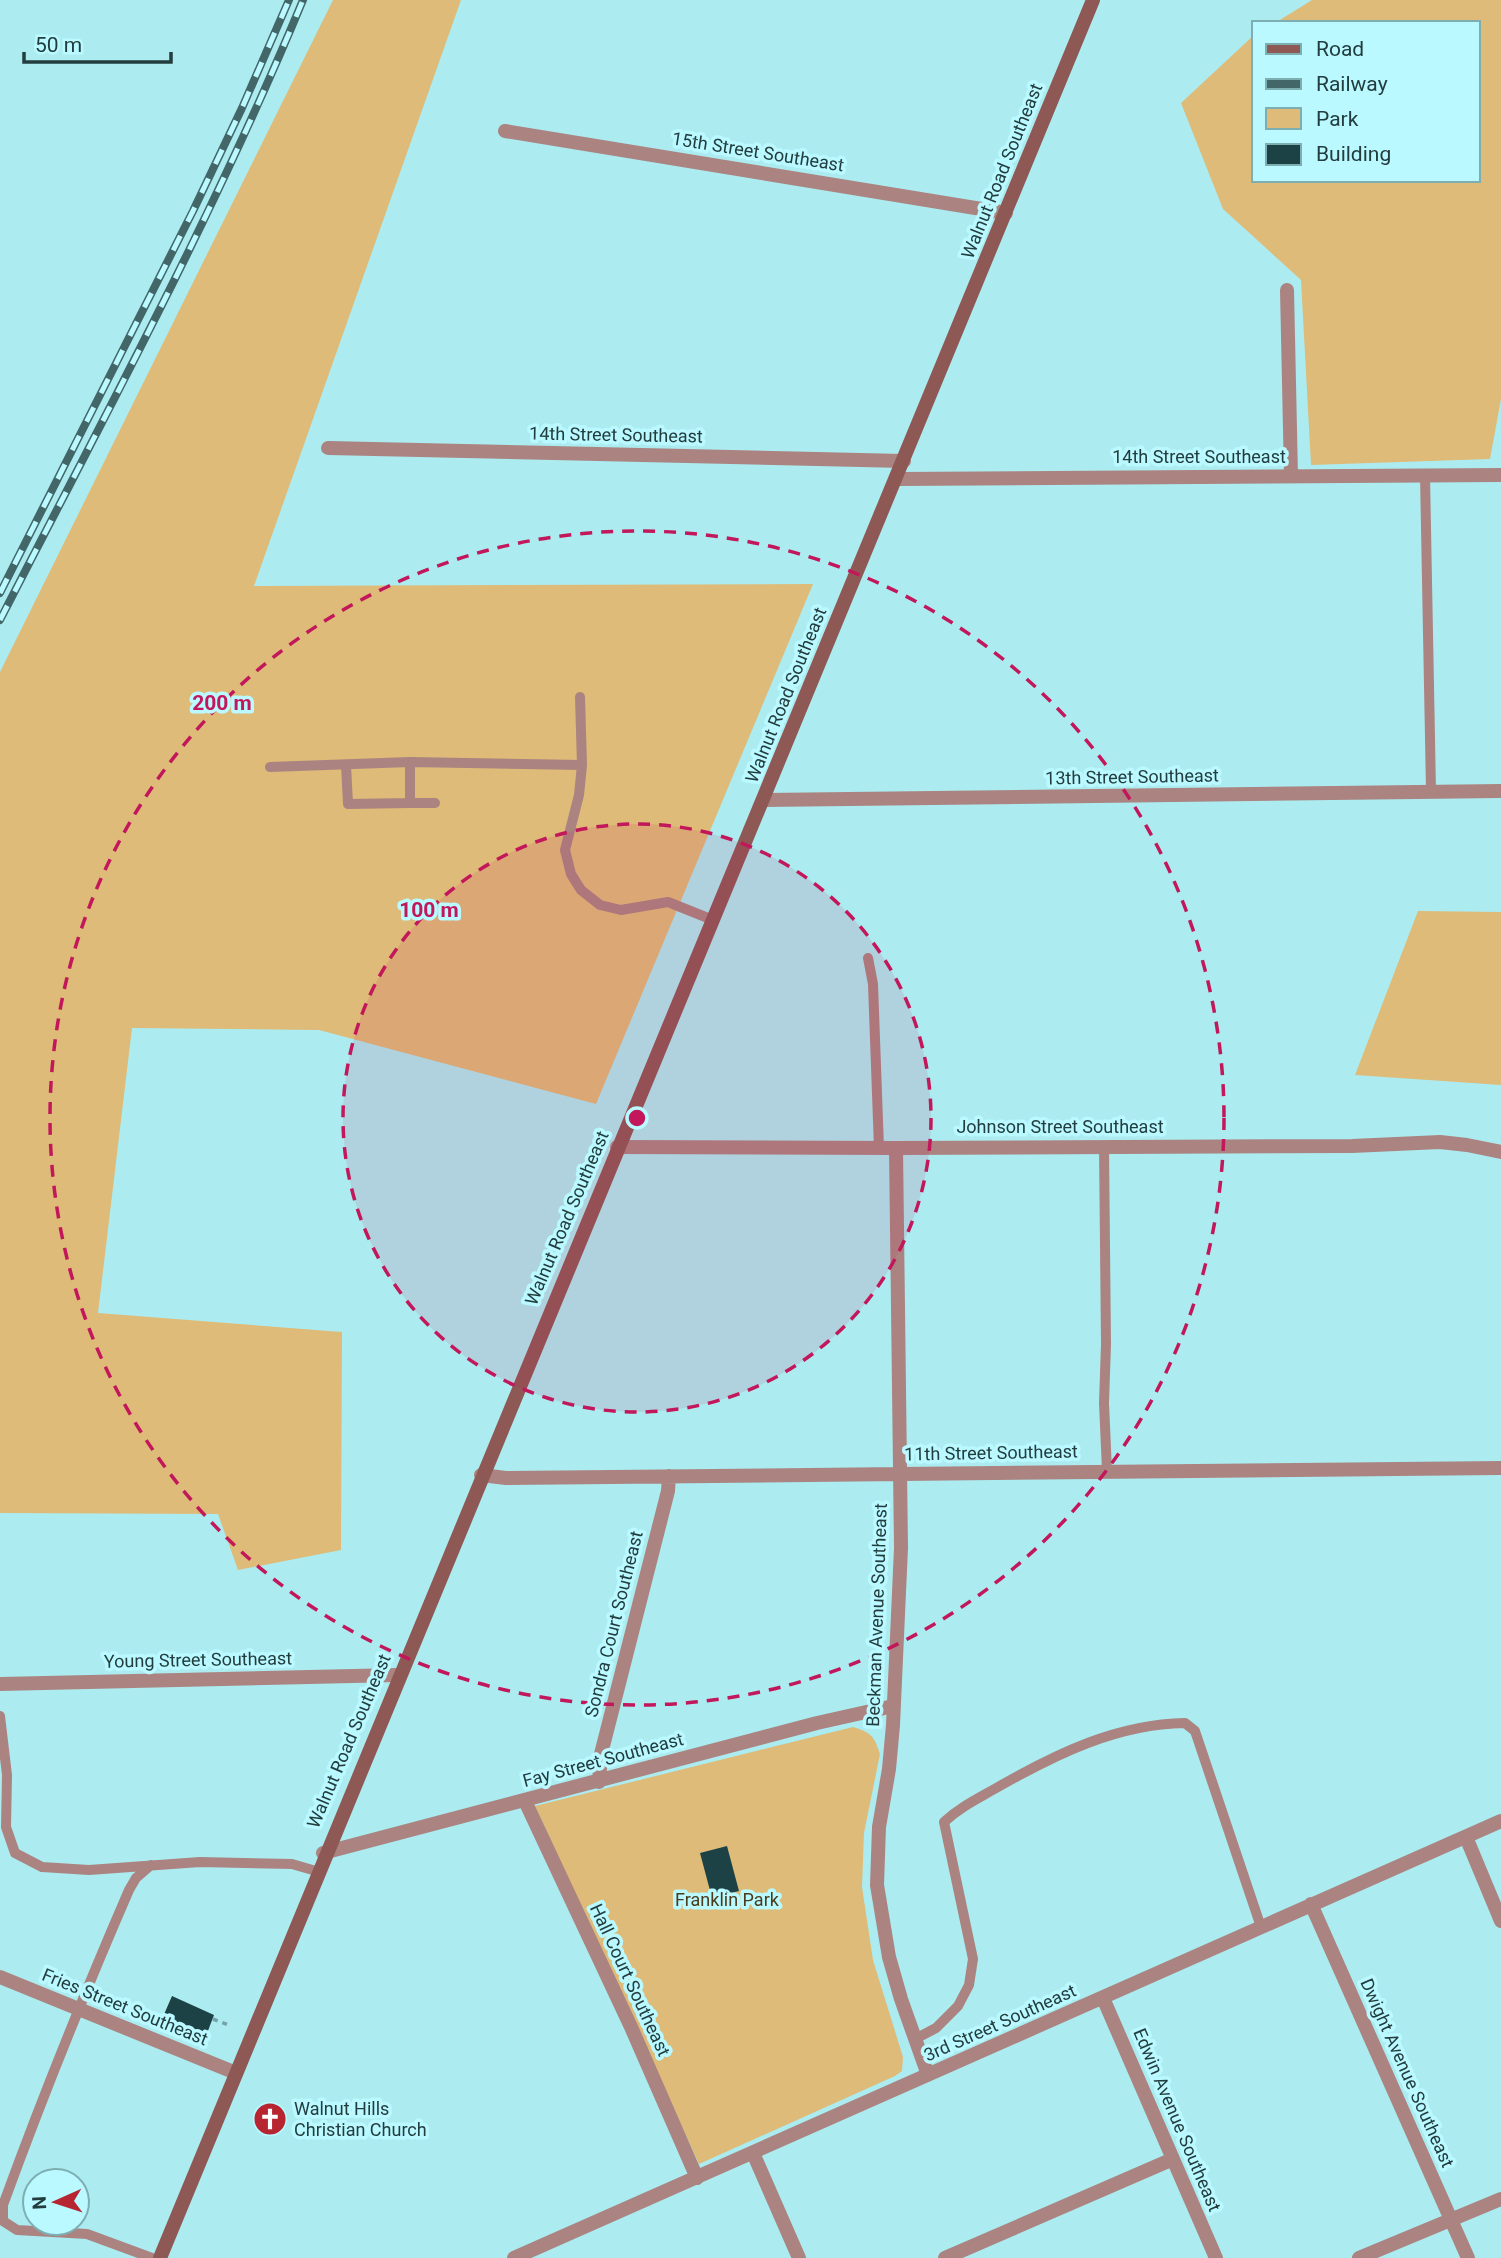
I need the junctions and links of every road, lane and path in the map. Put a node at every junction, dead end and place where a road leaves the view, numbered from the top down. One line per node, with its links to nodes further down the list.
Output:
1 (1093, 0): 3 (main road, Walnut Road Southeast)
2 (505, 131): 3 (street, 15th Street Southeast)
3 (1006, 213): 6 (main road, Walnut Road Southeast)
4 (1287, 290): 9 (street)
5 (328, 448): 6 (street, 14th Street Southeast)
6 (904, 461): 10 (main road, Walnut Road Southeast)
7 (1425, 475): 8 (street, 14th Street Southeast); 9 (street, 14th Street Southeast); 16 (lane)
8 (1501, 475)
9 (1291, 477): 10 (street, 14th Street Southeast)
10 (896, 479): 18 (main road, Walnut Road Southeast)
11 (580, 697): 14 (lane)
12 (410, 762): 13 (lane); 14 (lane); 19 (lane)
13 (346, 765): 15 (lane); 19 (lane)
14 (582, 765): 21 (lane)
15 (270, 767)
16 (1431, 791): 17 (street, 13th Street Southeast); 18 (street, 13th Street Southeast)
17 (1501, 791)
18 (764, 800): 21 (main road, Walnut Road Southeast)
19 (410, 803): 20 (lane)
20 (435, 803)
21 (713, 920): 24 (main road, Walnut Road Southeast)
22 (868, 958): 25 (lane)
23 (1104, 1146): 26 (street, Johnson Street Southeast); 27 (street, Johnson Street Southeast); 29 (lane)
24 (617, 1147): 25 (street, Johnson Street Southeast); 31 (main road, Walnut Road Southeast)
25 (879, 1148): 26 (street, Johnson Street Southeast)
26 (896, 1148): 30 (street, Beckman Avenue Southeast)
27 (1501, 1153)
28 (1501, 1468): 29 (street, 11th Street Southeast)
29 (1107, 1471): 30 (street, 11th Street Southeast)
30 (900, 1473): 32 (street, 11th Street Southeast); 35 (street, Beckman Avenue Southeast)
31 (481, 1475): 32 (street, 11th Street Southeast); 33 (main road, Walnut Road Southeast)
32 (669, 1476): 37 (street, Sondra Court Southeast)
33 (397, 1675): 34 (street, Young Street Southeast); 41 (main road, Walnut Road Southeast)
34 (0, 1684)
35 (893, 1706): 37 (street, Fay Street Southeast); 52 (street, Beckman Avenue Southeast)
36 (0, 1716): 42 (lane)
37 (599, 1782): 38 (street, Fay Street Southeast)
38 (525, 1801): 41 (street, Fay Street Southeast); 57 (street, Hall Court Southeast)
39 (1501, 1821): 40 (street, 3rd Street Southeast)
40 (1466, 1836): 44 (street, 3rd Street Southeast); 45 (street)
41 (323, 1853): 43 (main road, Walnut Road Southeast)
42 (152, 1865): 43 (lane); 49 (lane)
43 (316, 1871): 53 (main road, Walnut Road Southeast)
44 (1311, 1904): 46 (street, 3rd Street Southeast); 59 (street, Dwight Avenue Southeast)
45 (1501, 1921)
46 (1261, 1927): 48 (street, 3rd Street Southeast); 52 (lane)
47 (0, 1977): 49 (street, Fries Street Southeast)
48 (1103, 1998): 54 (street, 3rd Street Southeast); 56 (street, Edwin Avenue Southeast)
49 (78, 2008): 53 (street, Fries Street Southeast); 60 (lane)
50 (213, 2019): 51 (path)
51 (231, 2026)
52 (915, 2039): 54 (street, Beckman Avenue Southeast)
53 (236, 2073): 61 (main road, Walnut Road Southeast)
54 (928, 2075): 55 (street, 3rd Street Southeast)
55 (753, 2153): 57 (street, 3rd Street Southeast); 63 (street)
56 (1173, 2159): 64 (street); 65 (street, Edwin Avenue Southeast)
57 (697, 2178): 62 (street, 3rd Street Southeast)
58 (1501, 2199): 59 (street)
59 (1451, 2219): 66 (street); 67 (street, Dwight Avenue Southeast)
60 (152, 2258)
61 (160, 2258)
62 (514, 2258)
63 (799, 2258)
64 (945, 2258)
65 (1216, 2258)
66 (1359, 2258)
67 (1468, 2258)

